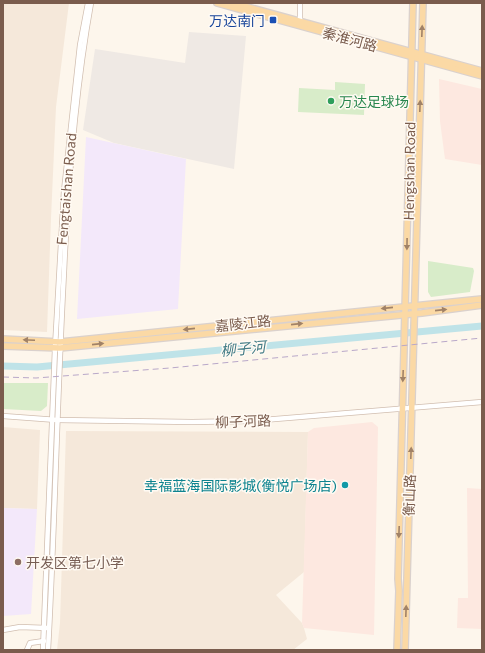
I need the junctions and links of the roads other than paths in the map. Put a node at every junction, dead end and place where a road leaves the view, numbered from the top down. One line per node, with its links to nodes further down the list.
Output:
1 (88, 3): 22 (street, Fengtaishan Road)
2 (92, 3): 22 (street, Fengtaishan Road)
3 (217, 3): 9 (main road, 秦淮河路)
4 (233, 3): 8 (main road, 秦淮河路)
5 (300, 3): 8 (street)
6 (413, 3): 9 (main road, Hengshan Road)
7 (423, 3): 10 (main road, Hengshan Road, one-way to 7)
8 (300, 21): 9 (main road, 秦淮河路)
9 (412, 54): 10 (main road, 秦淮河路); 16 (main road, Hengshan Road, one-way to 16)
10 (421, 57): 11 (main road, 秦淮河路); 12 (main road, 秦淮河路); 14 (main road, Hengshan Road, one-way to 10)
11 (482, 71)
12 (482, 76)
13 (482, 299): 14 (main road, 嘉陵江路)
14 (415, 305): 16 (main road, 嘉陵江路); 17 (main road, Hengshan Road)
15 (482, 305): 17 (main road, 嘉陵江路, one-way to 15)
16 (405, 306): 18 (main road, Hengshan Road); 22 (main road, 嘉陵江路, one-way to 22)
17 (415, 313): 18 (main road, 嘉陵江路); 19 (main road, Hengshan Road)
18 (405, 314): 22 (main road, 嘉陵江路, one-way to 18); 25 (main road, Hengshan Road, one-way to 25)
19 (414, 320): 24 (main road, 衡山路)
20 (3, 339): 22 (main road, 嘉陵江路, one-way to 20)
21 (3, 346): 22 (main road, 嘉陵江路)
22 (58, 348): 27 (street, Fengtaishan Road)
23 (482, 402): 24 (street, 柳子河路)
24 (412, 408): 25 (street, 柳子河路); 35 (main road, 衡山路, one-way to 24)
25 (403, 409): 27 (street, 柳子河路); 34 (main road, Hengshan Road, one-way to 34)
26 (3, 416): 27 (street, 柳子河路)
27 (54, 420): 28 (street, Fengtaishan Road)
28 (47, 628): 29 (street); 30 (street); 33 (street)
29 (3, 630)
30 (44, 641): 31 (street); 32 (street)
31 (27, 650)
32 (43, 650)
33 (48, 650)
34 (397, 650)
35 (405, 650)

